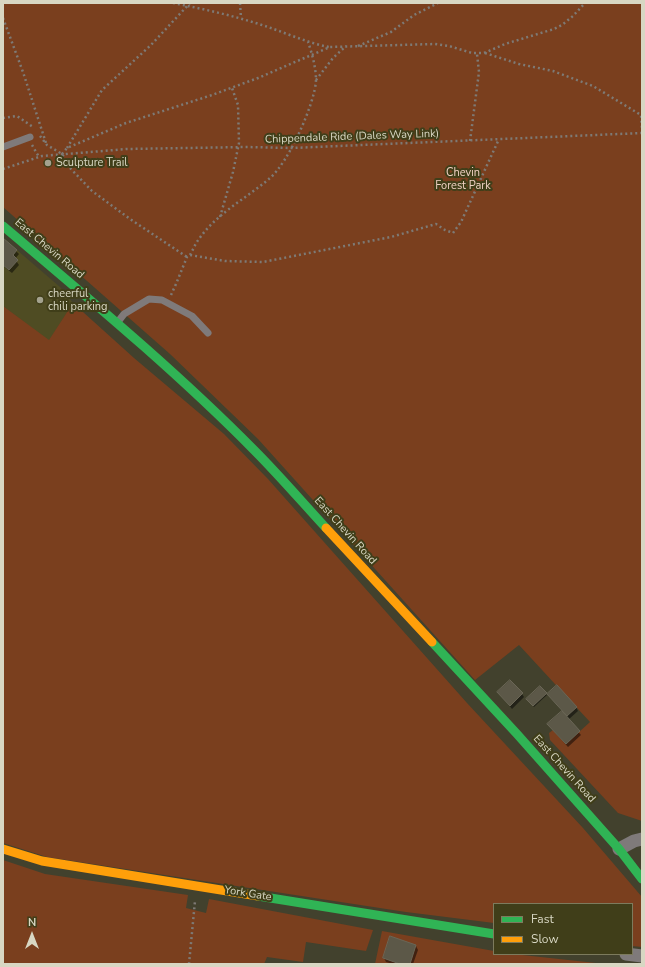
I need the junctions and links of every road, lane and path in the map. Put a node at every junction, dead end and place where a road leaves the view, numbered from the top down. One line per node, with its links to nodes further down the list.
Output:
1 (173, 3): 5 (path)
2 (240, 3): 7 (path)
3 (438, 3): 11 (path)
4 (585, 3): 12 (path)
5 (189, 4): 7 (path); 24 (path)
6 (3, 18): 27 (path)
7 (241, 18): 8 (path)
8 (308, 42): 10 (path); 14 (path)
9 (346, 46): 10 (path); 11 (path); 15 (path)
10 (330, 47): 14 (path)
11 (356, 47): 13 (path)
12 (484, 53): 13 (path); 17 (path)
13 (477, 54): 22 (path)
14 (312, 55): 15 (path); 16 (path)
15 (316, 80): 26 (path)
16 (232, 88): 24 (path); 25 (path)
17 (642, 125): 18 (path)
18 (642, 130)
19 (642, 133): 21 (path, Chippendale Ride (Dales Way Link))
20 (30, 137): 23 (lane)
21 (499, 139): 22 (path, Chippendale Ride (Dales Way Link)); 31 (path)
22 (470, 141): 26 (path, Chippendale Ride (Dales Way Link))
23 (3, 146)
24 (67, 148): 27 (path)
25 (238, 148): 26 (path, Chippendale Ride (Dales Way Link)); 27 (path, Chippendale Ride (Dales Way Link)); 29 (path)
26 (292, 148): 29 (path)
27 (62, 154): 28 (path, Chippendale Ride (Dales Way Link)); 32 (path)
28 (3, 169)
29 (220, 218): 31 (path)
30 (3, 226): 34 (street, East Chevin Road)
31 (190, 255): 32 (path)
32 (187, 257): 33 (path)
33 (167, 302): 34 (lane); 35 (lane)
34 (116, 323): 38 (street, East Chevin Road)
35 (208, 333)
36 (642, 839): 38 (street)
37 (3, 849): 40 (street, York Gate)
38 (619, 849): 39 (street, East Chevin Road)
39 (642, 879)
40 (198, 886): 41 (street, York Gate); 42 (path)
41 (493, 934)
42 (189, 964)

